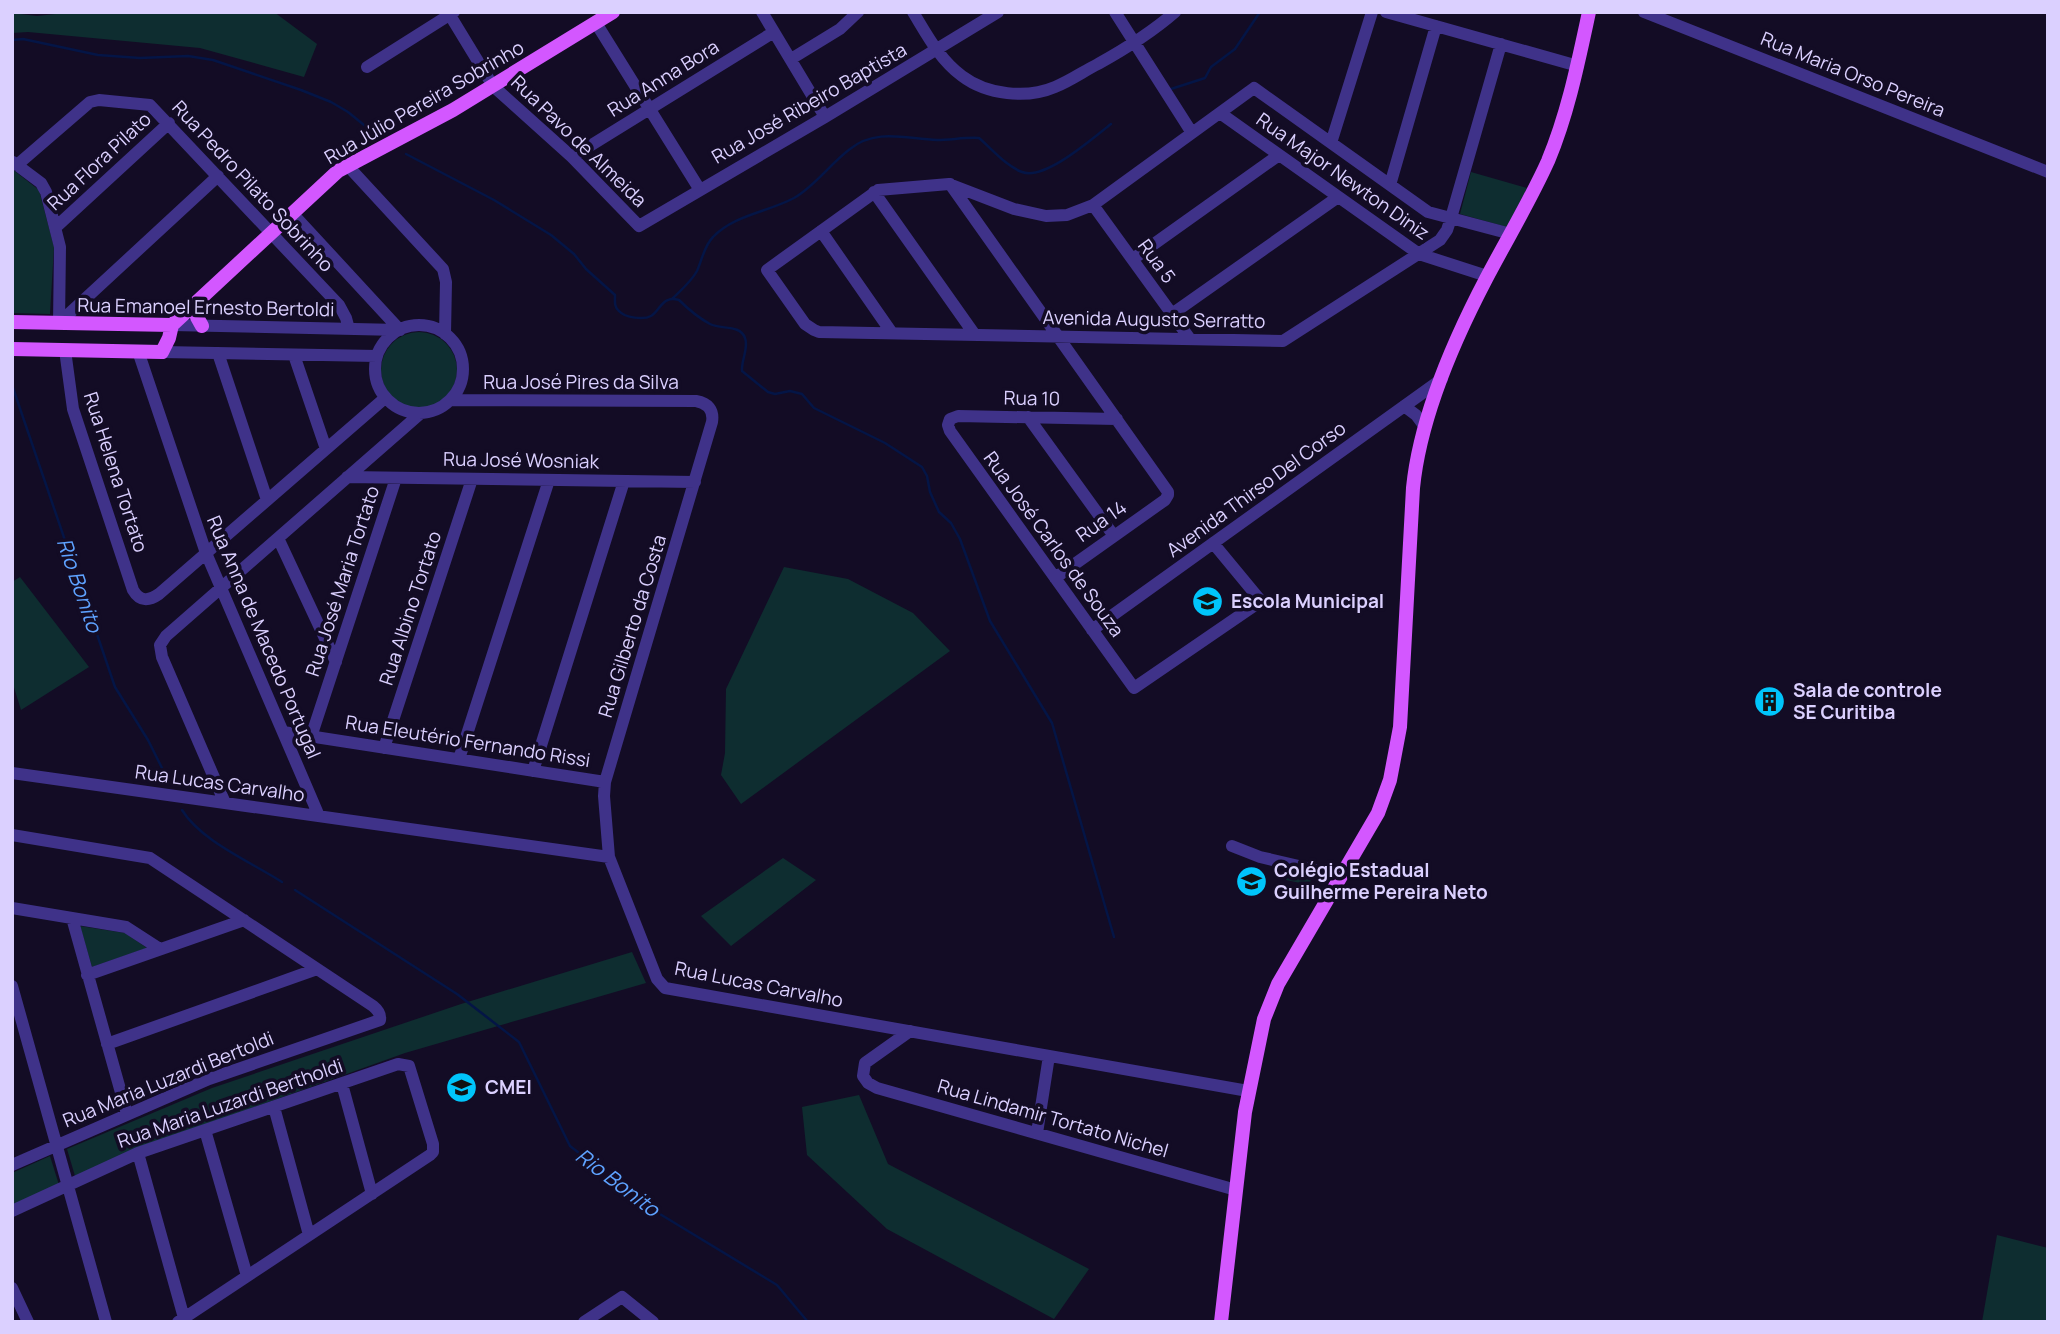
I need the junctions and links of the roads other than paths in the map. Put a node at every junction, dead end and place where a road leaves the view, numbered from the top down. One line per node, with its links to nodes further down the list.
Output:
1 (613, 12): 13 (main road, Rua Júlio Pereira Sobrinho)
2 (762, 12): 15 (street)
3 (858, 12): 19 (street)
4 (913, 12): 18 (street)
5 (998, 12): 18 (street, Rua José Ribeiro Baptista)
6 (1115, 12): 16 (street)
7 (1175, 12): 16 (street)
8 (1372, 12): 28 (street)
9 (1387, 12): 14 (street)
10 (1589, 12): 20 (main road)
11 (1644, 12): 33 (street, Rua Maria Orso Pereira)
12 (450, 13): 21 (street); 22 (street, Rua Pavo de Almeida)
13 (596, 23): 22 (main road, Rua Júlio Pereira Sobrinho); 23 (street)
14 (1436, 26): 17 (street); 36 (street)
15 (774, 32): 19 (street); 23 (street, Rua Anna Bora)
16 (1134, 43): 18 (street); 27 (street)
17 (1501, 44): 20 (street); 42 (street, Avenida Augusto Serratto)
18 (937, 50): 25 (street, Rua José Ribeiro Baptista)
19 (790, 59): 25 (street)
20 (1578, 66): 47 (main road)
21 (367, 67)
22 (493, 86): 30 (street, Rua Pavo de Almeida); 32 (main road, Rua Júlio Pereira Sobrinho)
23 (650, 108): 30 (street, Rua Anna Bora); 37 (street)
24 (1220, 113): 27 (street); 28 (street, Rua Major Newton Diniz); 29 (street, Rua Major Newton Diniz)
25 (825, 117): 37 (street, Rua José Ribeiro Baptista)
26 (169, 123): 31 (street, Rua Pedro Pilato Sobrinho); 34 (street, Rua Pedro Pilato Sobrinho); 44 (street, Rua Flora Pilato)
27 (1192, 133): 40 (street)
28 (1331, 143): 36 (street, Rua Major Newton Diniz)
29 (1279, 155): 39 (street, Rua Major Newton Diniz); 49 (street)
30 (572, 157): 43 (street, Rua Pavo de Almeida)
31 (15, 163): 44 (street)
32 (347, 165): 41 (main road, Rua Júlio Pereira Sobrinho); 61 (street)
33 (2048, 172)
34 (218, 176): 46 (street, Rua Pedro Pilato Sobrinho); 54 (street)
35 (949, 184): 38 (street); 40 (street); 63 (street)
36 (1390, 185): 42 (street, Rua Major Newton Diniz)
37 (700, 190): 43 (street, Rua José Ribeiro Baptista)
38 (874, 192): 45 (street); 62 (street)
39 (1338, 197): 48 (street, Rua Major Newton Diniz); 52 (street)
40 (1093, 205): 49 (street, Rua 5)
41 (292, 213): 46 (main road, Rua Júlio Pereira Sobrinho); 59 (street, Rua Pedro Pilato Sobrinho)
42 (1451, 218): 47 (street, Rua Major Newton Diniz); 48 (street, Avenida Augusto Serratto)
43 (639, 226)
44 (56, 227): 54 (street)
45 (821, 231): 60 (street); 60 (street, Avenida Augusto Serratto)
46 (271, 233): 51 (main road, Rua Júlio Pereira Sobrinho); 58 (street, Rua Pedro Pilato Sobrinho)
47 (1511, 234): 50 (main road)
48 (1419, 254): 50 (street, Rua Major Newton Diniz); 64 (street, Avenida Augusto Serratto)
49 (1132, 260): 52 (street, Rua 5)
50 (1488, 276): 72 (main road)
51 (197, 303): 56 (main road, Rua Júlio Pereira Sobrinho); 57 (main road)
52 (1172, 314): 64 (street, Rua 5)
53 (12, 322): 54 (main road, Rua Emanoel Ernesto Bertoldi)
54 (59, 323): 55 (main road, Rua Emanoel Ernesto Bertoldi)
55 (139, 324): 56 (main road, Rua Emanoel Ernesto Bertoldi); 67 (main road)
56 (172, 325): 57 (street, Rua Emanoel Ernesto Bertoldi); 68 (main road)
57 (202, 326): 58 (street, Rua Emanoel Ernesto Bertoldi)
58 (349, 329): 59 (street, Rua Emanoel Ernesto Bertoldi)
59 (400, 330): 61 (street); 71 (street)
60 (892, 333): 62 (street, Avenida Augusto Serratto)
61 (445, 334): 74 (street)
62 (975, 335): 63 (street, Avenida Augusto Serratto)
63 (1057, 336): 64 (street, Avenida Augusto Serratto); 79 (street)
64 (1190, 339)
65 (12, 349): 66 (main road)
66 (65, 350): 67 (main road); 93 (street, Rua Helena Tortato)
67 (138, 351): 68 (main road); 93 (street, Rua Anna de Macedo Portugal)
68 (162, 352): 69 (street)
69 (218, 353): 70 (street); 89 (street)
70 (294, 355): 71 (street); 82 (street)
71 (377, 356): 73 (street)
72 (1442, 379): 75 (street, Avenida Thirso Del Corso); 81 (main road)
73 (385, 398): 77 (street); 82 (street)
74 (450, 400): 76 (street, Rua José Pires da Silva); 77 (street)
75 (1404, 406): 81 (street); 92 (street, Avenida Thirso Del Corso)
76 (710, 408): 88 (street, Rua Gilberto da Costa)
77 (421, 413): 83 (street)
78 (1028, 417): 79 (street, Rua 10); 80 (street, Rua 10); 90 (street)
79 (1117, 419): 90 (street, Rua 14)
80 (948, 422): 94 (street, Rua José Carlos de Souza)
81 (1425, 427): 110 (main road)
82 (326, 449): 89 (street)
83 (347, 477): 84 (street, Rua José Wosniak); 91 (street)
84 (396, 478): 85 (street, Rua José Wosniak); 97 (street, Rua José Maria Tortato)
85 (472, 479): 86 (street, Rua José Wosniak); 100 (street, Rua Albino Tortato)
86 (549, 480): 87 (street, Rua José Wosniak); 101 (street)
87 (624, 481): 88 (street, Rua José Wosniak); 102 (street)
88 (695, 482): 104 (street, Rua Gilberto da Costa)
89 (267, 500): 93 (street)
90 (1114, 536): 94 (street, Rua 14)
91 (278, 538): 95 (street); 97 (street)
92 (1213, 543): 96 (street, Avenida Thirso Del Corso); 96 (street, Rua José Carlos de Souza)
93 (206, 553): 95 (street, Rua Anna de Macedo Portugal)
94 (1055, 578): 96 (street, Rua José Carlos de Souza)
95 (220, 589): 98 (street, Rua Anna de Macedo Portugal); 105 (street)
96 (1092, 630)
97 (336, 662): 99 (street, Rua José Maria Tortato)
98 (283, 732): 99 (street, Rua Eleutério Fernando Rissi); 106 (street, Rua Anna de Macedo Portugal)
99 (311, 737): 100 (street, Rua Eleutério Fernando Rissi)
100 (384, 748): 101 (street, Rua Eleutério Fernando Rissi)
101 (459, 759): 102 (street, Rua Eleutério Fernando Rissi)
102 (533, 771): 104 (street, Rua Eleutério Fernando Rissi)
103 (12, 773): 105 (street, Rua Lucas Carvalho)
104 (606, 782): 109 (street, Rua Gilberto da Costa)
105 (225, 803): 106 (street, Rua Lucas Carvalho)
106 (319, 816): 109 (street, Rua Lucas Carvalho)
107 (12, 835): 113 (street)
108 (1232, 846): 110 (street)
109 (609, 857): 118 (street, Rua Lucas Carvalho)
110 (1342, 876): 122 (main road)
111 (12, 908): 112 (street)
112 (72, 918): 114 (street); 116 (street)
113 (244, 920): 114 (street); 115 (street)
114 (160, 949): 116 (street)
115 (317, 969): 119 (street); 124 (street, Rua Maria Luzardi Bertoldi)
116 (87, 975): 119 (street)
117 (12, 986): 127 (street)
118 (910, 1031): 120 (street, Rua Lucas Carvalho); 126 (street, Rua Lindamir Tortato Nichel)
119 (107, 1044): 124 (street)
120 (1049, 1056): 122 (street, Rua Lucas Carvalho); 126 (street)
121 (342, 1084): 123 (street, Rua Maria Luzardi Bertholdi); 132 (street); 132 (street, Rua Maria Luzardi Bertholdi)
122 (1248, 1091): 131 (main road)
123 (274, 1107): 125 (street, Rua Maria Luzardi Bertholdi); 134 (street)
124 (127, 1114): 127 (street, Rua Maria Luzardi Bertoldi)
125 (205, 1130): 128 (street, Rua Maria Luzardi Bertholdi); 135 (street)
126 (1037, 1133): 131 (street, Rua Lindamir Tortato Nichel)
127 (57, 1145): 129 (street, Rua Maria Luzardi Bertoldi); 130 (street)
128 (138, 1153): 130 (street, Rua Maria Luzardi Bertholdi); 137 (street)
129 (12, 1165)
130 (68, 1185): 133 (street); 139 (street)
131 (1236, 1190): 142 (main road)
132 (372, 1194): 134 (street)
133 (12, 1211)
134 (309, 1235): 135 (street)
135 (247, 1276): 137 (street)
136 (12, 1288): 138 (street)
137 (181, 1320)
138 (28, 1322)
139 (106, 1322)
140 (584, 1322): 141 (street)
141 (653, 1322)
142 (1221, 1322)

